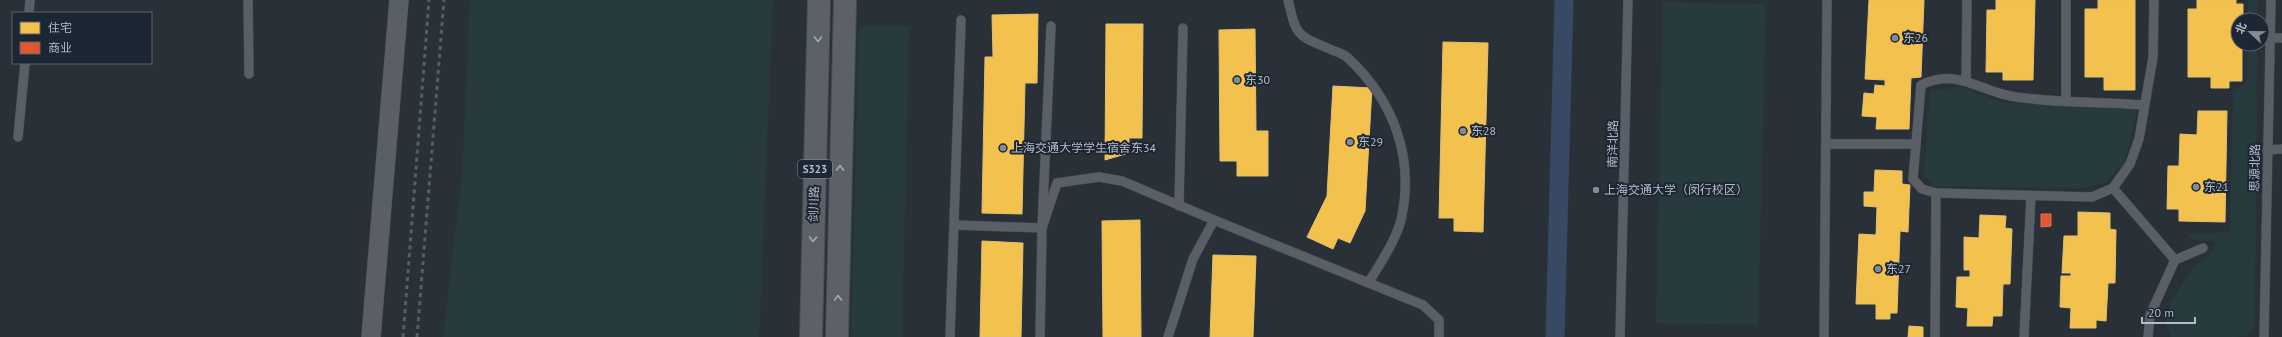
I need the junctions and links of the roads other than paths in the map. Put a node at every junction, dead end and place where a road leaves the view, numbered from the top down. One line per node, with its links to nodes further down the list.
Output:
1 (30, 0): 13 (lane)
2 (248, 0): 21 (lane)
3 (398, 0): 40 (street)
4 (819, 0): 41 (main road, 剑川路 / S323, one-way to 41)
5 (845, 0): 42 (main road, 剑川路, one-way to 5)
6 (1288, 0): 39 (lane)
7 (1628, 0): 47 (lane, 南洋北路)
8 (1827, 0): 26 (lane)
9 (1967, 0): 22 (lane)
10 (2066, 0): 23 (lane)
11 (2154, 0): 24 (lane)
12 (2271, 0): 17 (lane, 思源北路)
13 (29, 12)
14 (961, 20): 35 (lane)
15 (1051, 26): 36 (lane)
16 (1183, 28): 33 (lane)
17 (2270, 38): 18 (lane)
18 (2282, 38)
19 (2270, 52): 29 (lane, 思源北路)
20 (25, 64): 25 (lane)
21 (248, 74)
22 (1966, 80): 23 (lane); 27 (lane)
23 (2066, 100): 24 (lane)
24 (2144, 105): 30 (lane)
25 (18, 137)
26 (1826, 144): 27 (lane); 48 (lane)
27 (1916, 144): 31 (lane)
28 (2282, 149): 29 (lane)
29 (2267, 150): 52 (lane, 思源北路)
30 (2113, 188): 32 (lane); 38 (lane)
31 (1936, 193): 32 (lane); 49 (lane)
32 (2032, 196): 50 (lane)
33 (1179, 206): 34 (lane); 36 (lane)
34 (1214, 220): 39 (lane); 45 (lane)
35 (955, 225): 36 (lane); 43 (lane)
36 (1042, 228): 44 (lane)
37 (2203, 248): 38 (lane)
38 (2175, 260): 51 (lane)
39 (1369, 282): 46 (lane)
40 (371, 337)
41 (810, 337)
42 (837, 337)
43 (950, 337)
44 (1040, 337)
45 (1168, 337)
46 (1439, 337)
47 (1620, 337)
48 (1824, 337)
49 (1935, 337)
50 (2024, 337)
51 (2148, 337)
52 (2264, 337)

